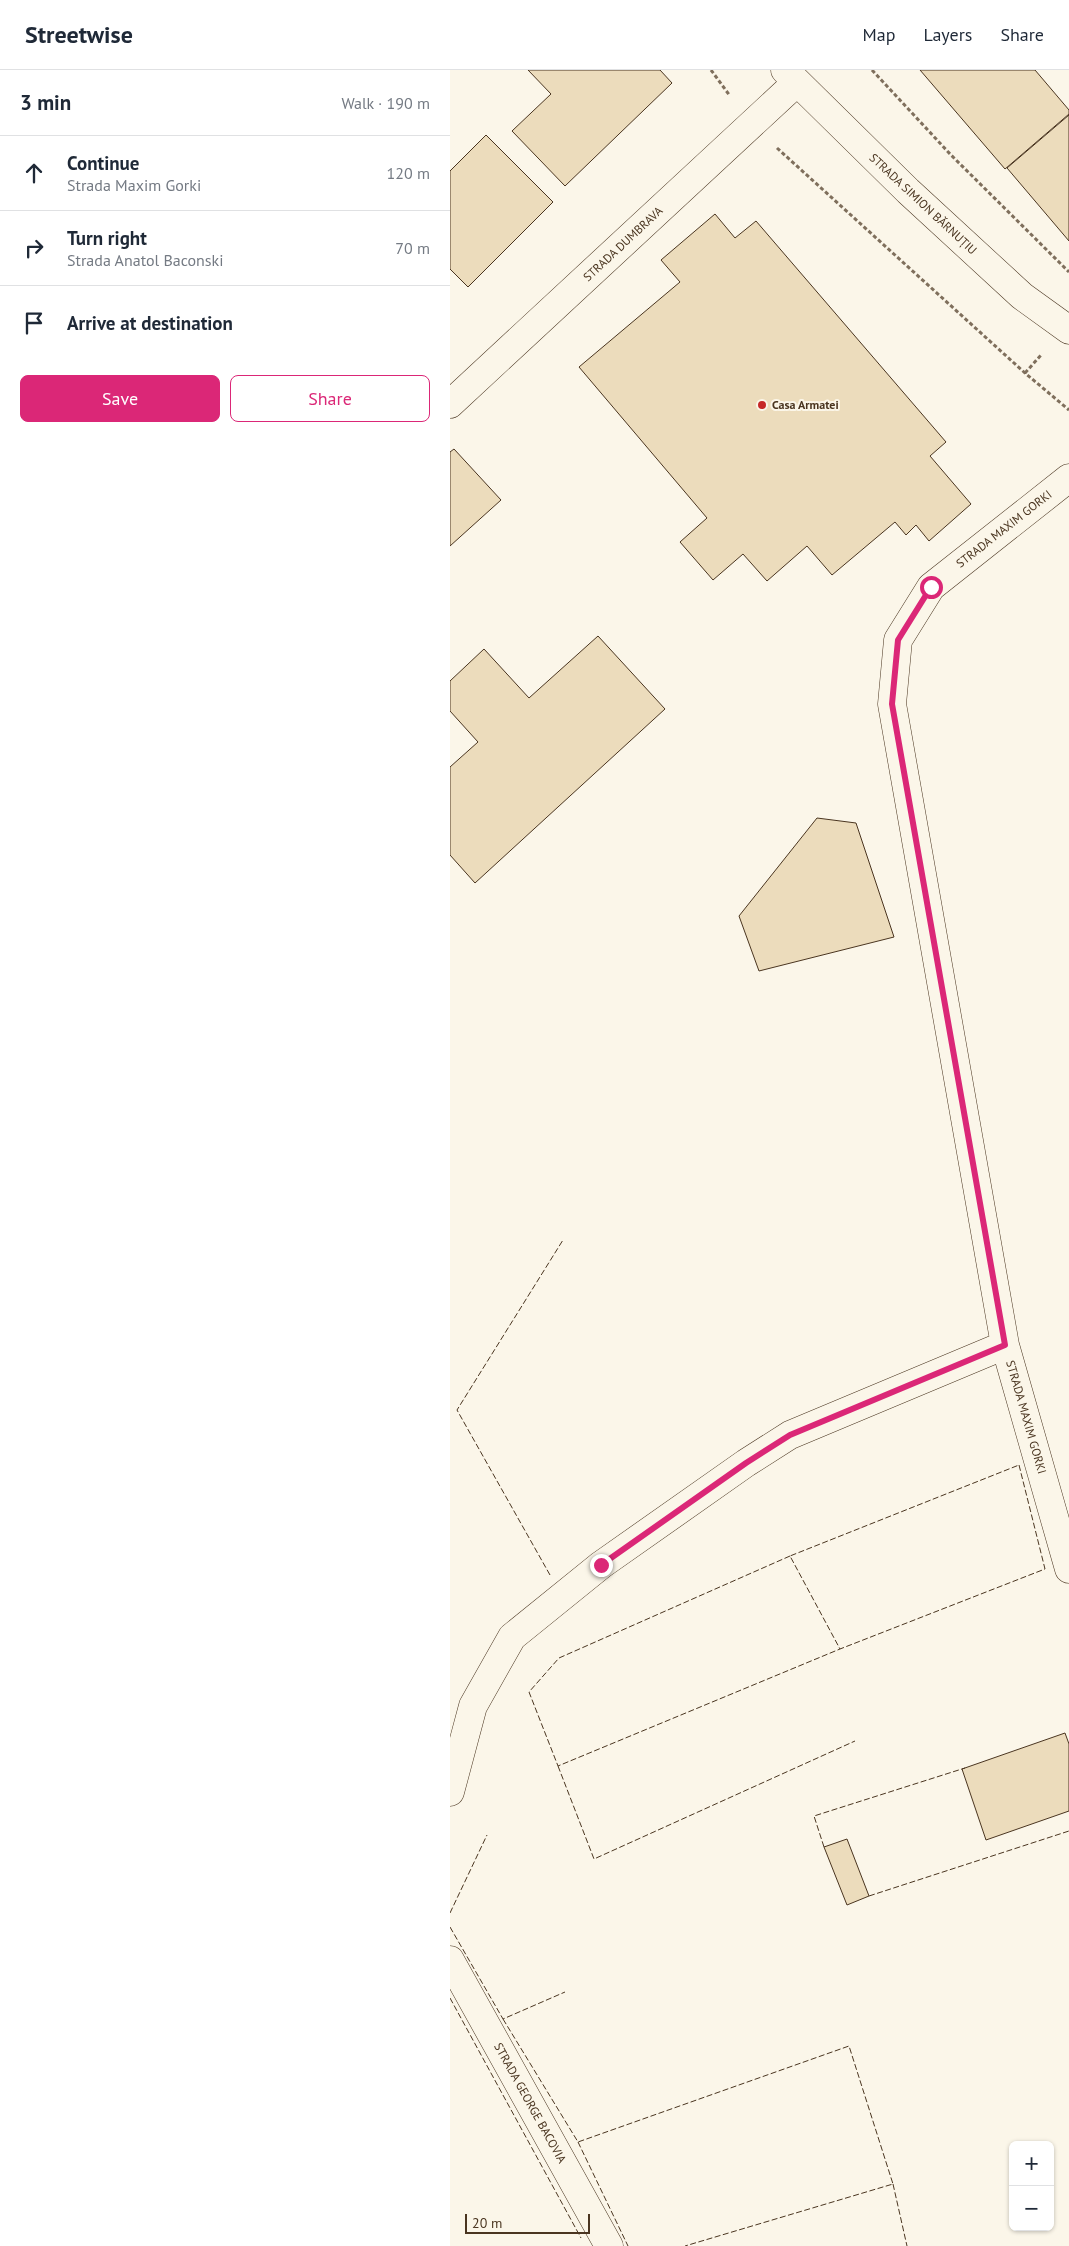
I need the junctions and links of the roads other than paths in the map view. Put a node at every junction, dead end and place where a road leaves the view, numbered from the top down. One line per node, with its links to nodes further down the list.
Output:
1 (790, 77): 2 (street, STRADA SIMION BĂRNUȚIU); 3 (street, STRADA DUMBRAVA)
2 (1069, 330)
3 (450, 404)
4 (1069, 478): 5 (street, STRADA MAXIM GORKI)
5 (1005, 1345): 6 (street, STRADA MAXIM GORKI); 7 (street)
6 (1069, 1569)
7 (450, 1792)
8 (450, 1960): 9 (street, STRADA GEORGE BACOVIA)
9 (609, 2246)

